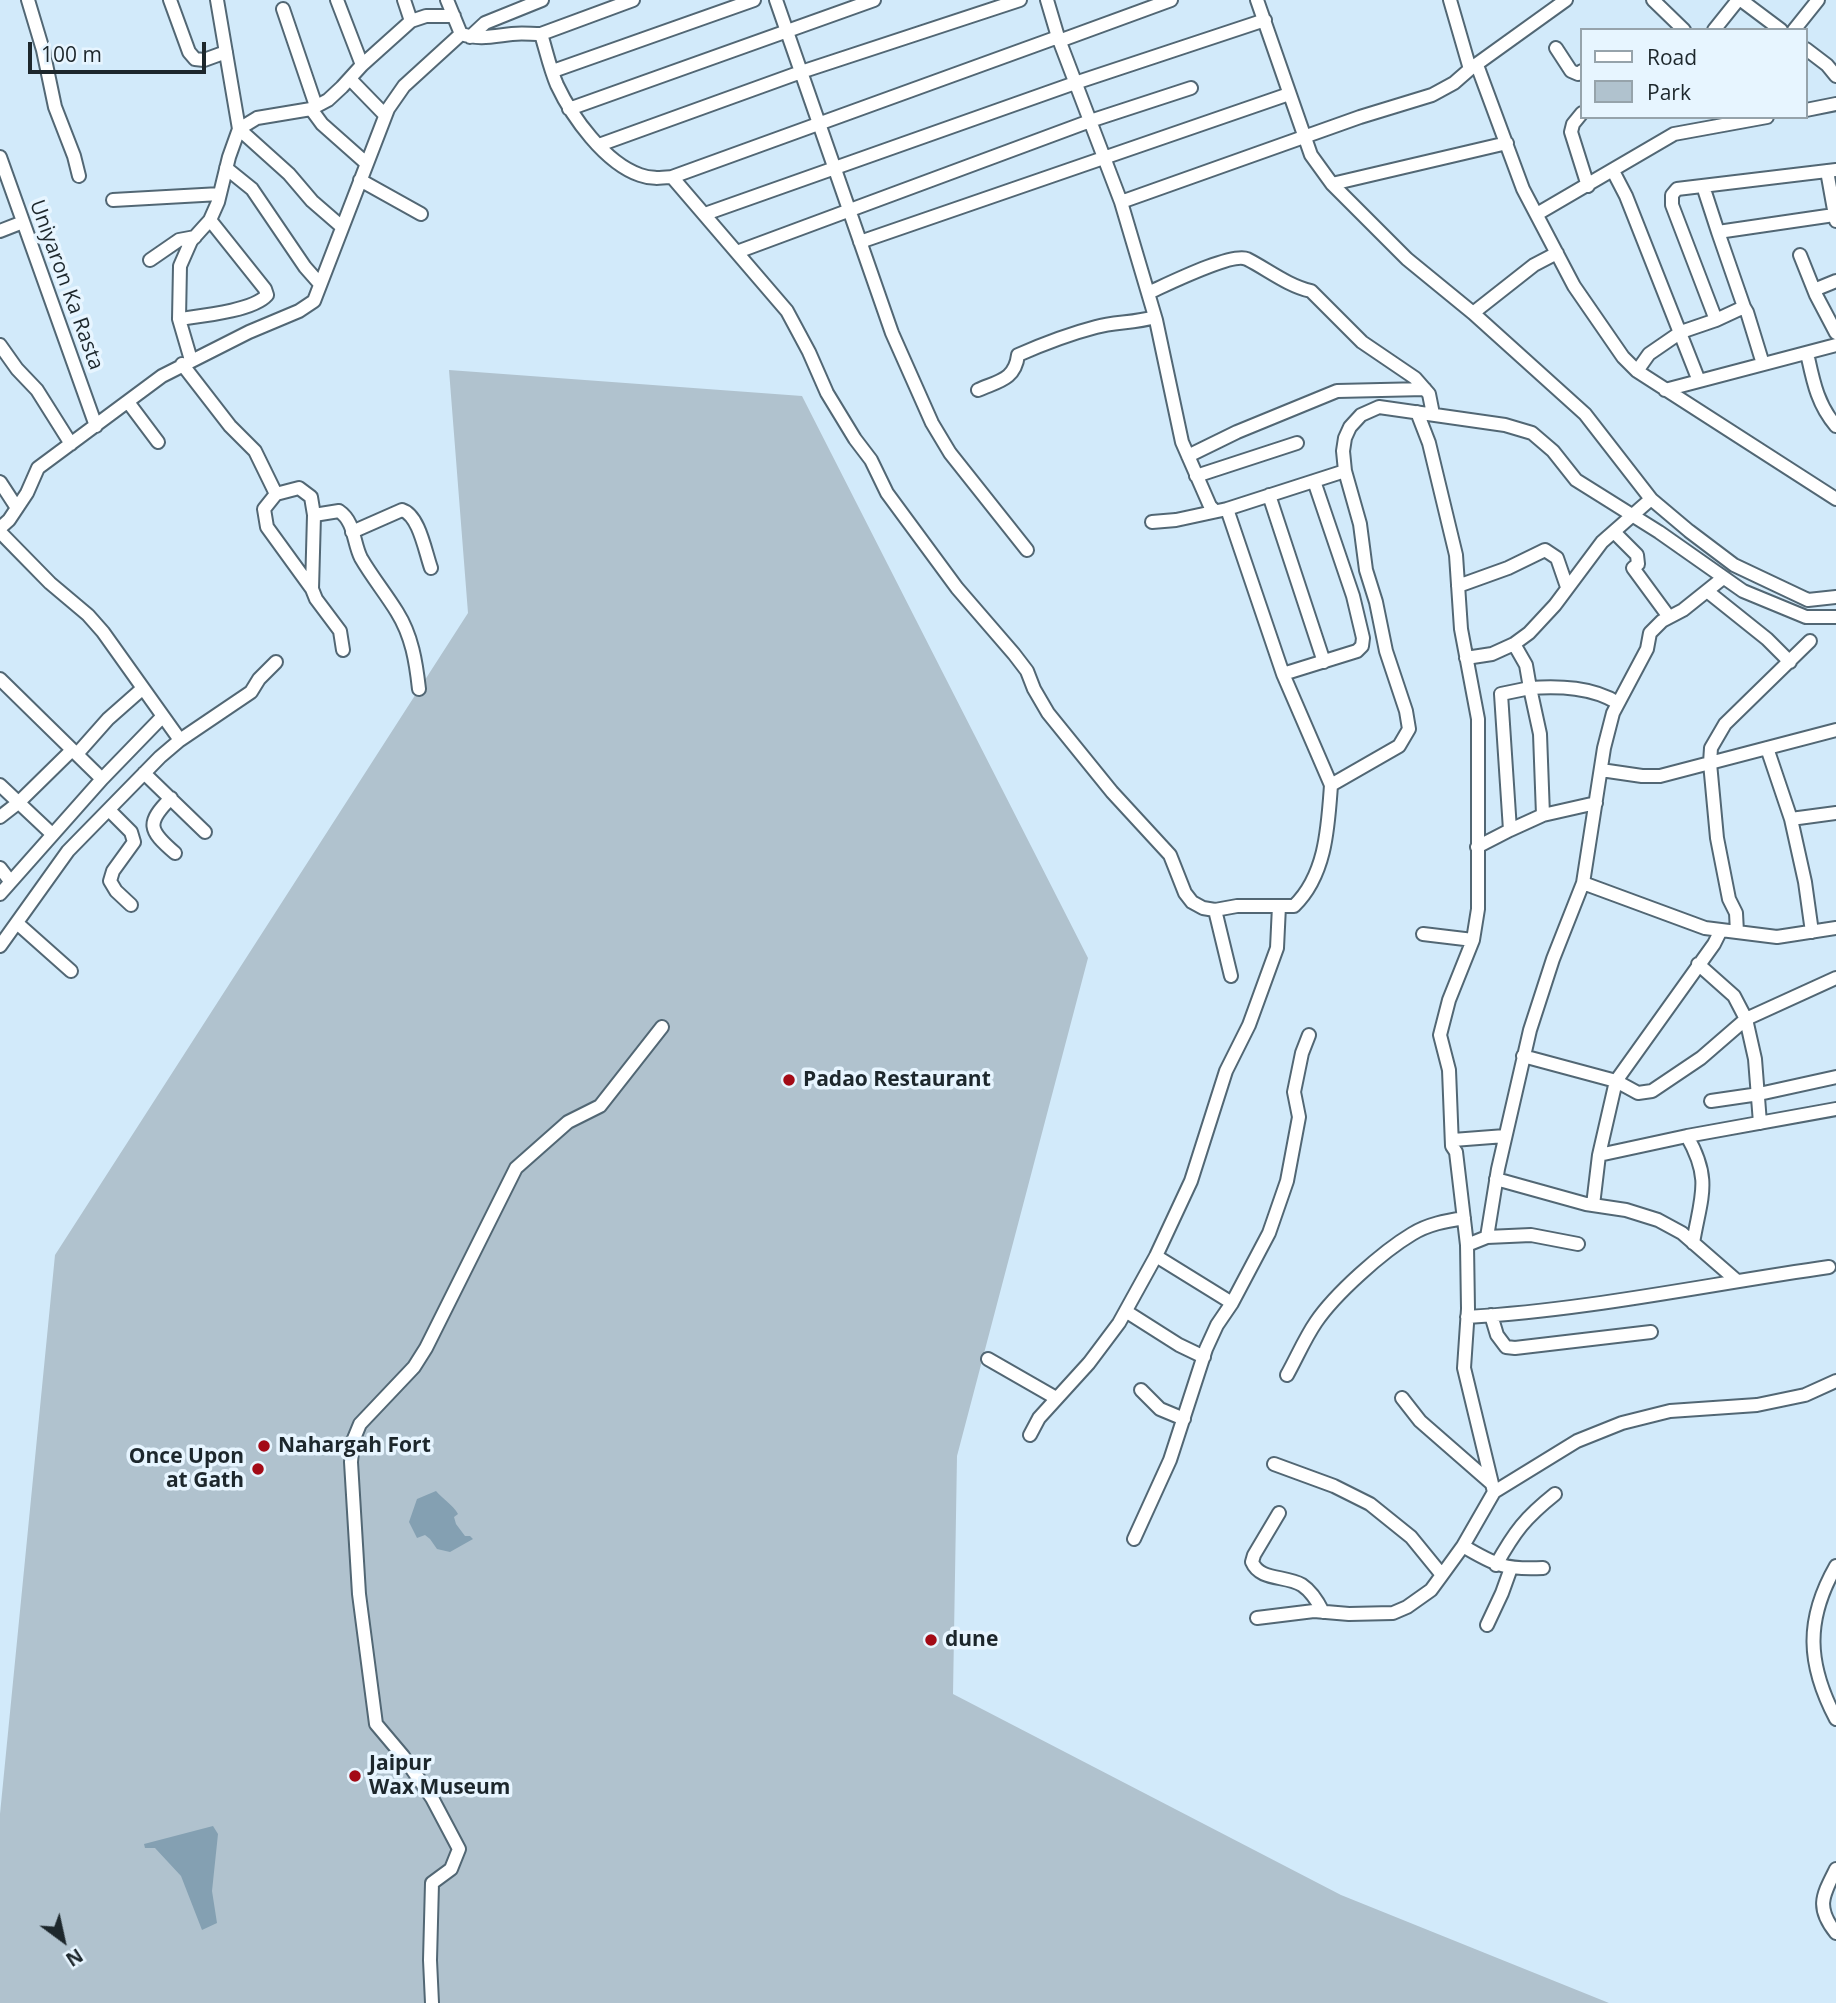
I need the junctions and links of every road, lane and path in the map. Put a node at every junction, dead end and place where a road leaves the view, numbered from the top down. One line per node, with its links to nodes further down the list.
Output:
1 (28, 0): 68 (street)
2 (170, 0): 35 (street)
3 (217, 0): 35 (street)
4 (337, 0): 36 (street)
5 (404, 0): 24 (street)
6 (447, 0): 22 (street)
7 (542, 0): 31 (street)
8 (633, 0): 30 (street)
9 (754, 0): 38 (street)
10 (776, 0): 29 (street)
11 (874, 0): 29 (street)
12 (1020, 0): 39 (street)
13 (1047, 0): 32 (street)
14 (1171, 0): 32 (street)
15 (1257, 0): 23 (street)
16 (1450, 0): 37 (street)
17 (1566, 0): 37 (street)
18 (1653, 0): 25 (street)
19 (1740, 0): 26 (street); 27 (street)
20 (1818, 0): 28 (street)
21 (283, 9): 47 (street)
22 (454, 16): 24 (street); 31 (street)
23 (1265, 20): 43 (street); 45 (street)
24 (411, 21): 36 (street)
25 (1682, 28)
26 (1716, 28)
27 (1778, 28)
28 (1796, 28)
29 (787, 31): 39 (street); 48 (street)
30 (541, 33): 31 (street); 38 (street)
31 (466, 36): 50 (street)
32 (1059, 39): 43 (street); 55 (street)
33 (1556, 48): 40 (street)
34 (1808, 51): 41 (street)
35 (226, 52): 57 (street)
36 (362, 65): 42 (street)
37 (1474, 67): 58 (street); 59 (street)
38 (553, 71): 48 (street)
39 (801, 72): 55 (street); 60 (street)
40 (1580, 72)
41 (1836, 76)
42 (350, 79): 47 (street); 50 (street)
43 (1075, 83): 54 (street); 65 (street)
44 (1191, 88): 54 (street)
45 (1289, 94): 58 (street); 62 (street)
46 (1836, 104): 49 (street)
47 (314, 107): 57 (street); 63 (street)
48 (569, 109): 60 (street)
49 (1808, 110)
50 (385, 115): 63 (street)
51 (1580, 115): 72 (street)
52 (1704, 119): 56 (street)
53 (1756, 119): 56 (street)
54 (1090, 121): 62 (street); 77 (street)
55 (820, 124): 65 (street); 69 (street)
56 (1712, 127): 67 (street)
57 (239, 129): 64 (street); 84 (street)
58 (1304, 136): 71 (street); 76 (street)
59 (1507, 143): 71 (street); 80 (street)
60 (599, 145): 69 (street)
61 (0, 157): 83 (street, Uniyaron Ka Rasta)
62 (1104, 159): 76 (street); 88 (street)
63 (366, 163): 70 (street)
64 (226, 168): 74 (street); 94 (street)
65 (835, 168): 77 (street); 79 (street)
66 (1832, 170): 73 (street); 81 (street)
67 (1613, 171): 72 (street); 102 (street)
68 (79, 176)
69 (672, 177): 79 (street)
70 (360, 180): 78 (street); 84 (street)
71 (1332, 184): 98 (street)
72 (1588, 186): 80 (street)
73 (1703, 186): 86 (street); 101 (street)
74 (220, 194): 75 (street); 82 (street)
75 (113, 200)
76 (1121, 202): 96 (street)
77 (850, 211): 88 (street); 89 (street)
78 (421, 214)
79 (705, 214): 89 (street)
80 (1537, 214): 90 (street)
81 (1835, 218): 86 (street)
82 (210, 220): 87 (street); 100 (street)
83 (23, 222): 85 (street); 116 (street, Uniyaron Ka Rasta)
84 (342, 227): 94 (street)
85 (0, 231)
86 (1718, 232): 97 (street)
87 (195, 237): 92 (street); 100 (street)
88 (860, 242): 138 (street)
89 (737, 252): 194 (street)
90 (1557, 253): 98 (street); 109 (street)
91 (1800, 255): 95 (street)
92 (150, 260)
93 (1836, 281): 95 (street)
94 (320, 284): 107 (street)
95 (1814, 290): 103 (street)
96 (1148, 293): 99 (street); 113 (street)
97 (1744, 307): 101 (street); 108 (street)
98 (1473, 313): 128 (street)
99 (1155, 317): 111 (street); 121 (street)
100 (178, 319): 107 (street)
101 (1716, 320): 102 (street)
102 (1681, 331): 109 (street); 110 (street)
103 (1836, 333)
104 (0, 345): 120 (street)
105 (1836, 345): 106 (street)
106 (1807, 353): 108 (street); 117 (street)
107 (187, 362): 114 (street); 126 (street)
108 (1763, 364): 110 (street)
109 (1637, 371): 112 (street)
110 (1699, 381): 112 (street)
111 (978, 390)
112 (1665, 390): 129 (street)
113 (1430, 400): 115 (street); 121 (street); 133 (street)
114 (128, 401): 116 (street); 118 (street)
115 (1417, 412): 122 (street); 144 (street)
116 (96, 426): 120 (street)
117 (1836, 426)
118 (158, 442)
119 (1297, 443): 123 (street)
120 (71, 444): 130 (street)
121 (1188, 456): 123 (street)
122 (1345, 471): 124 (street); 141 (street)
123 (1196, 476): 131 (street)
124 (1314, 481): 127 (street); 142 (street)
125 (0, 482): 130 (street)
126 (276, 494): 132 (street); 146 (street)
127 (1269, 495): 131 (street); 156 (street)
128 (1651, 499): 133 (street); 139 (street)
129 (1836, 499)
130 (17, 508): 135 (street)
131 (1221, 510): 134 (street); 158 (street)
132 (314, 516): 136 (street); 146 (street)
133 (1633, 516): 137 (street); 143 (street)
134 (1152, 522)
135 (0, 530): 161 (street)
136 (352, 532): 140 (street); 162 (street)
137 (1614, 532): 145 (street); 149 (street)
138 (1027, 550)
139 (1734, 565): 143 (street); 148 (street)
140 (430, 568)
141 (1366, 570): 142 (street); 174 (street)
142 (1347, 577): 156 (street)
143 (1725, 579): 147 (street); 150 (street)
144 (1458, 586): 145 (street); 154 (street)
145 (1567, 587): 152 (street)
146 (312, 589): 153 (street)
147 (1707, 591): 149 (street); 157 (street)
148 (1836, 597)
149 (1669, 617): 163 (street)
150 (1836, 617)
151 (1810, 641): 157 (street)
152 (1514, 644): 154 (street); 160 (street)
153 (343, 650)
154 (1466, 658): 186 (street)
155 (276, 662): 166 (street)
156 (1324, 662): 158 (street)
157 (1790, 662): 169 (street)
158 (1283, 674): 174 (street)
159 (0, 679): 168 (street)
160 (1530, 688): 163 (street); 180 (street); 183 (street)
161 (142, 689): 164 (street); 168 (street)
162 (419, 689)
163 (1618, 703): 170 (street)
164 (163, 716): 166 (street); 172 (street)
165 (1836, 730): 167 (street)
166 (180, 740): 171 (street)
167 (1767, 748): 169 (street); 182 (street)
168 (74, 752): 172 (street); 176 (street)
169 (1710, 763): 170 (street); 198 (street)
170 (1601, 770): 177 (street)
171 (144, 773): 175 (street); 178 (street)
172 (102, 779): 185 (street)
173 (0, 785): 176 (street)
174 (1331, 785): 193 (street)
175 (171, 798): 184 (street); 187 (street)
176 (18, 803): 181 (street); 185 (street)
177 (1596, 803): 180 (street); 190 (street)
178 (108, 810): 192 (street); 195 (street)
179 (1836, 813): 182 (street)
180 (1543, 815): 183 (street)
181 (0, 817)
182 (1791, 819): 199 (street)
183 (1510, 830): 186 (street)
184 (205, 832)
185 (52, 834): 189 (street)
186 (1477, 847): 201 (street)
187 (175, 853)
188 (0, 868): 189 (street)
189 (10, 881): 191 (street)
190 (1583, 883): 197 (street); 210 (street)
191 (0, 894)
192 (131, 905)
193 (1279, 906): 194 (street); 228 (street)
194 (1215, 910): 205 (street)
195 (17, 923): 202 (street); 204 (street)
196 (1836, 928): 199 (street)
197 (1721, 930): 198 (street); 203 (street)
198 (1737, 932): 199 (street)
199 (1812, 932)
200 (1423, 934): 201 (street)
201 (1474, 940): 219 (street)
202 (0, 946)
203 (1698, 964): 207 (street); 212 (street)
204 (71, 971)
205 (1231, 976)
206 (1836, 978): 207 (street)
207 (1746, 1019): 212 (street); 213 (street)
208 (662, 1027): 264 (street)
209 (1309, 1035): 231 (street)
210 (1524, 1056): 212 (street); 217 (street)
211 (1836, 1077): 213 (street)
212 (1616, 1081): 220 (street)
213 (1759, 1094): 214 (street); 216 (street)
214 (1711, 1101)
215 (1836, 1109): 216 (street)
216 (1760, 1123): 218 (street)
217 (1505, 1136): 219 (street); 221 (street)
218 (1687, 1136): 220 (street); 225 (street)
219 (1453, 1140): 223 (street)
220 (1599, 1155): 222 (street)
221 (1496, 1179): 222 (street); 224 (street)
222 (1593, 1206): 225 (street)
223 (1464, 1218): 227 (street); 238 (street)
224 (1487, 1237): 226 (street); 227 (street)
225 (1693, 1242): 230 (street)
226 (1578, 1244)
227 (1467, 1245): 234 (street)
228 (1157, 1256): 231 (street); 232 (street)
229 (1834, 1267): 230 (street)
230 (1736, 1280): 233 (street)
231 (1231, 1303): 236 (street)
232 (1127, 1312): 236 (street); 241 (street)
233 (1492, 1315): 234 (street); 235 (street)
234 (1467, 1317): 246 (street)
235 (1651, 1332)
236 (1204, 1357): 243 (street)
237 (988, 1359): 241 (street)
238 (1287, 1375)
239 (1836, 1381): 246 (street)
240 (1141, 1390): 243 (street)
241 (1056, 1398): 244 (street)
242 (1402, 1398): 246 (street)
243 (1184, 1419): 249 (street)
244 (1030, 1435)
245 (1274, 1464): 255 (street)
246 (1492, 1487): 250 (street)
247 (1555, 1494): 251 (street)
248 (1279, 1513): 256 (street)
249 (1134, 1539)
250 (1463, 1546): 251 (street); 255 (street)
251 (1496, 1565): 253 (street)
252 (1836, 1566): 260 (street)
253 (1511, 1568): 254 (street); 258 (street)
254 (1543, 1568)
255 (1442, 1575): 256 (street)
256 (1323, 1612): 257 (street)
257 (1257, 1618)
258 (1487, 1625)
259 (1836, 1684): 260 (street)
260 (1821, 1685): 261 (street)
261 (1836, 1718)
262 (1836, 1869): 263 (street)
263 (1836, 1933)
264 (432, 2003)

